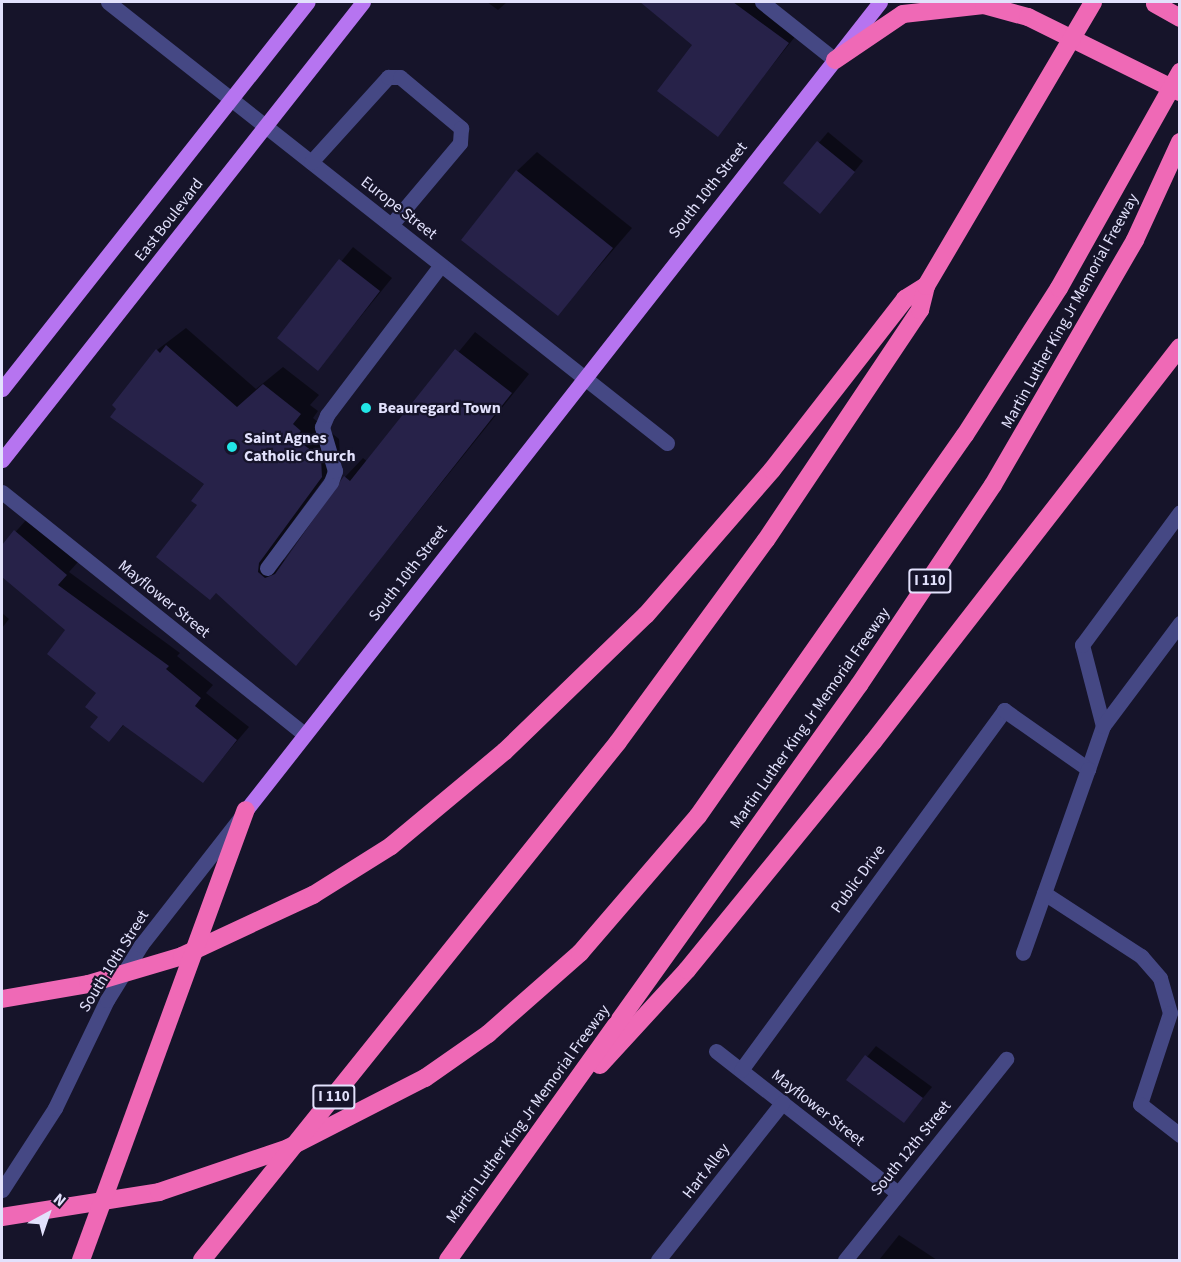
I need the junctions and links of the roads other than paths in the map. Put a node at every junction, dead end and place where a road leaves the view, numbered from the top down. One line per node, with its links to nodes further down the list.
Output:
1 (108, 2): 13 (street, Europe Street)
2 (308, 2): 13 (main road, East Boulevard)
3 (363, 2): 14 (main road, East Boulevard)
4 (762, 2): 10 (street)
5 (880, 2): 10 (main road, South 10th Street)
6 (1094, 2): 19 (highway)
7 (1154, 3): 8 (highway); 9 (main road)
8 (1179, 18)
9 (1179, 23)
10 (835, 60): 12 (highway); 21 (main road, South 10th Street)
11 (1179, 72): 44 (highway)
12 (1179, 92)
13 (231, 98): 14 (street, Europe Street); 22 (main road, East Boulevard)
14 (266, 126): 16 (street, Europe Street); 24 (main road, East Boulevard)
15 (1179, 142): 40 (highway, Martin Luther King Jr Memorial Freeway / I 110)
16 (311, 162): 17 (street, Europe Street); 17 (street)
17 (391, 225): 18 (street, Europe Street)
18 (441, 265): 21 (street, Europe Street); 27 (street)
19 (913, 304): 35 (highway); 46 (highway, I 110)
20 (1179, 347): 40 (highway)
21 (583, 377): 23 (street, Europe Street); 30 (main road, South 10th Street)
22 (2, 389)
23 (668, 443)
24 (2, 460)
25 (2, 492): 30 (street, Mayflower Street)
26 (1179, 512): 29 (street)
27 (267, 568)
28 (1179, 623): 29 (street)
29 (1103, 726): 31 (street)
30 (304, 734): 32 (main road, South 10th Street)
31 (1088, 769): 33 (street); 38 (street, Public Drive)
32 (246, 810): 42 (street, South 10th Street); 45 (highway)
33 (1044, 893): 34 (street); 41 (street)
34 (1023, 953)
35 (2, 999)
36 (716, 1051): 38 (street, Mayflower Street)
37 (1006, 1059): 43 (street, South 12th Street)
38 (741, 1070): 39 (street, Mayflower Street)
39 (783, 1102): 43 (street, Mayflower Street); 48 (street, Hart Alley)
40 (550, 1119): 47 (highway, Martin Luther King Jr Memorial Freeway / I 110)
41 (1179, 1136)
42 (2, 1190)
43 (897, 1194): 49 (street, South 12th Street)
44 (2, 1217)
45 (81, 1260)
46 (202, 1260)
47 (448, 1260)
48 (658, 1260)
49 (845, 1260)

